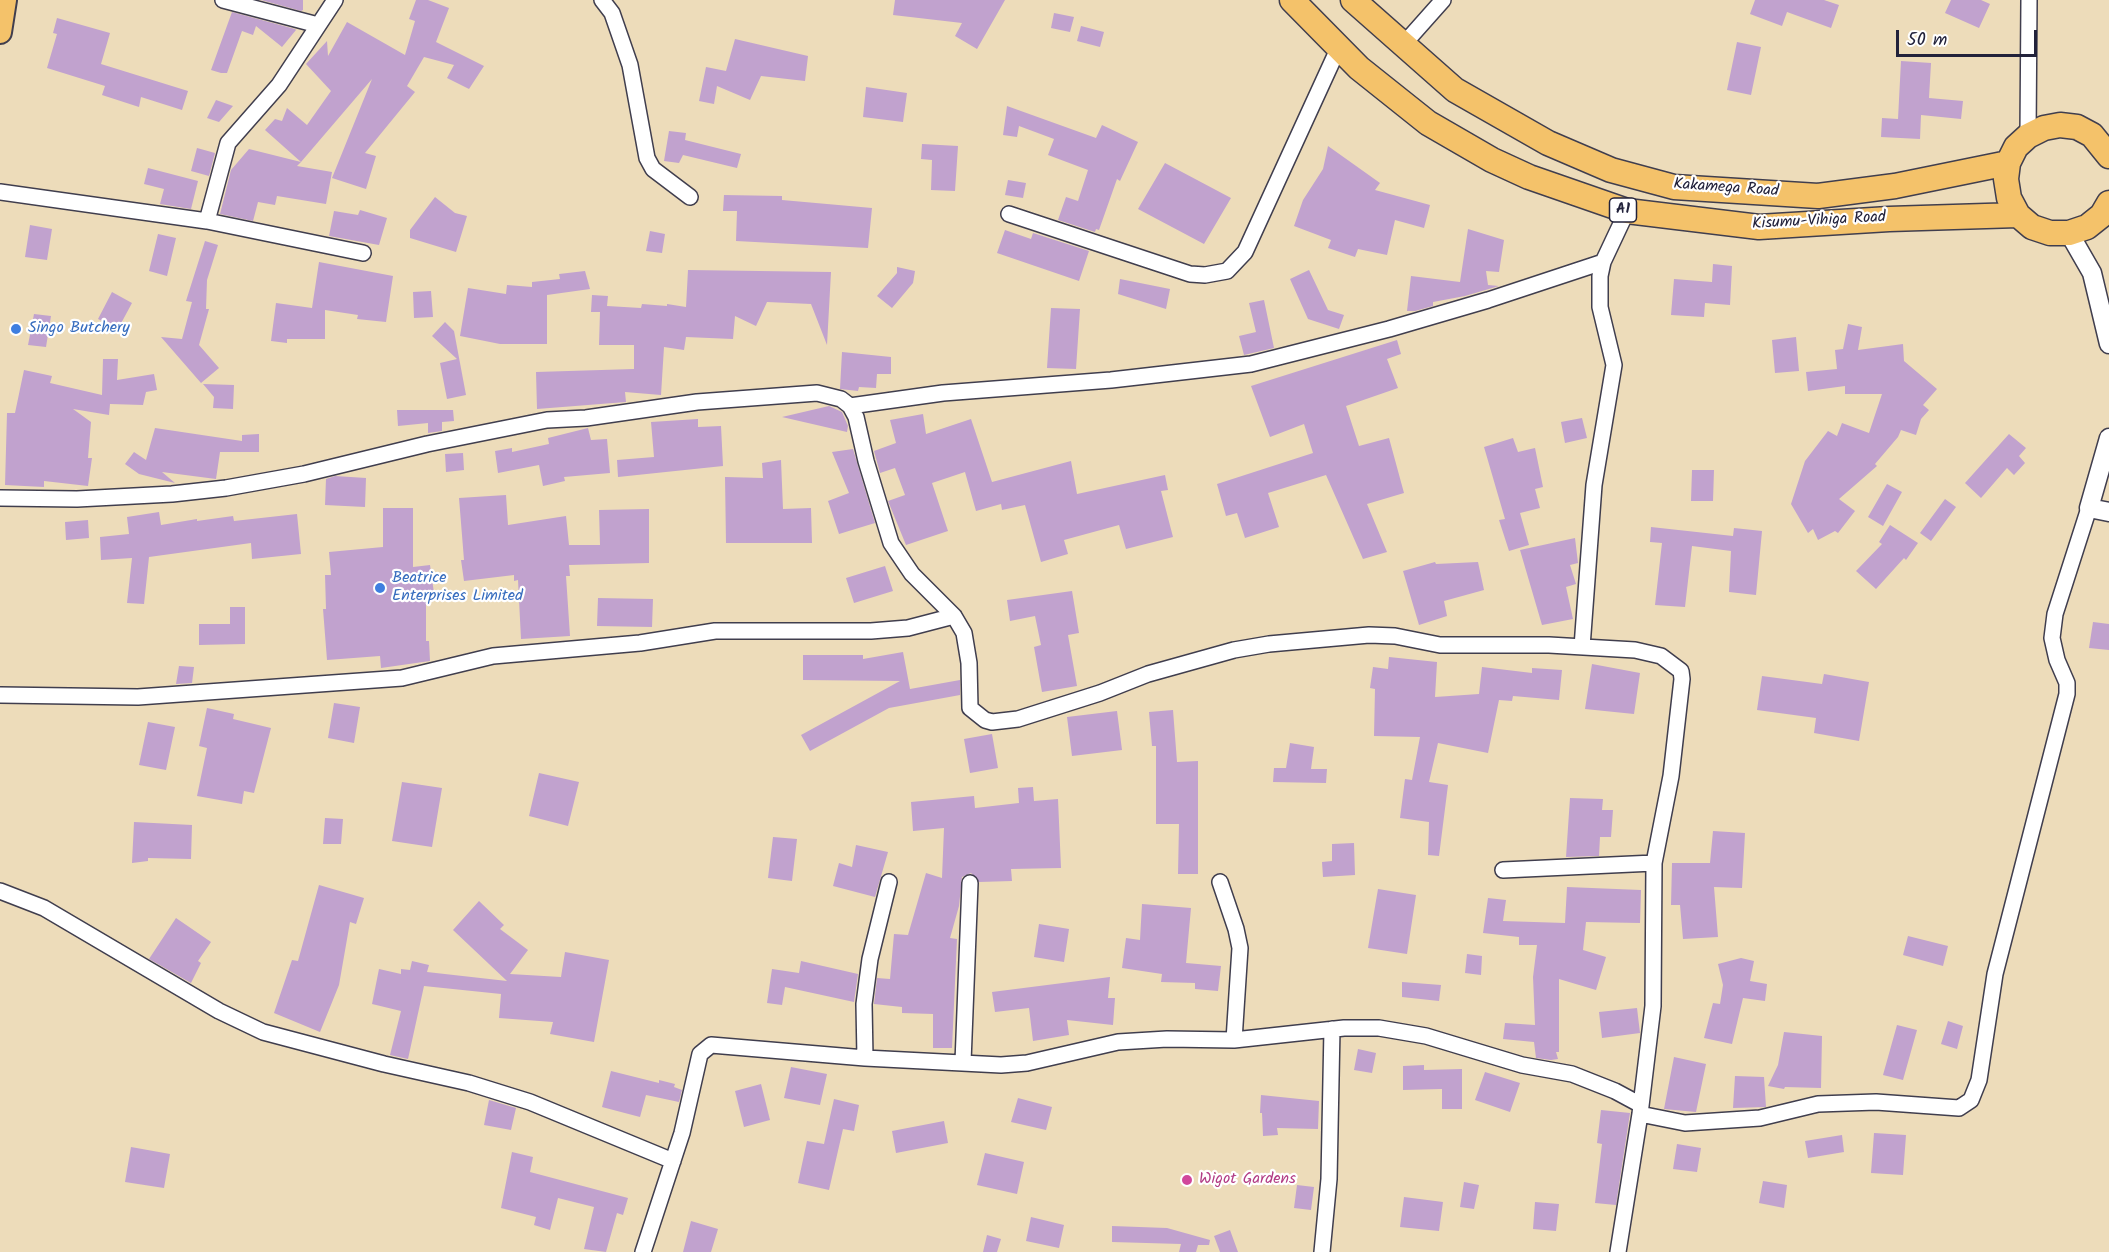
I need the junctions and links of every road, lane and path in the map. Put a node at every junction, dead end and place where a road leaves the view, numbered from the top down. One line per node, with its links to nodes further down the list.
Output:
1 (5, 0): 10 (main road)
2 (223, 0): 9 (street)
3 (335, 0): 9 (street)
4 (602, 0): 17 (street)
5 (1292, 0): 12 (highway, Kisumu-Vihiga Road / A1)
6 (1353, 0): 11 (highway, Kakamega Road / A1)
7 (1443, 0): 11 (street)
8 (2029, 0): 13 (street)
9 (318, 25): 22 (street)
10 (0, 32)
11 (1403, 45): 15 (highway, Kakamega Road / A1)
12 (1338, 49): 19 (highway, Kisumu-Vihiga Road / A1); 20 (street)
13 (2028, 136): 14 (highway); 15 (highway)
14 (2109, 156)
15 (2008, 163): 21 (highway)
16 (0, 192): 22 (street)
17 (690, 197)
18 (2109, 203): 23 (highway)
19 (1627, 211): 21 (highway, Kisumu-Vihiga Road / A1); 25 (street)
20 (1009, 214)
21 (2018, 215): 23 (highway)
22 (207, 221): 24 (street)
23 (2069, 233): 26 (street)
24 (363, 253)
25 (1603, 262): 29 (street); 35 (street)
26 (2092, 273): 27 (street); 28 (street)
27 (2109, 283)
28 (2109, 344)
29 (850, 406): 31 (street); 34 (street)
30 (2109, 438): 32 (street)
31 (0, 498)
32 (2088, 508): 33 (street); 47 (street)
33 (2109, 512)
34 (954, 616): 35 (street); 36 (street)
35 (1582, 647): 37 (street)
36 (0, 695)
37 (1654, 863): 38 (street); 47 (street)
38 (1503, 870)
39 (889, 882): 45 (street)
40 (1220, 882): 44 (street)
41 (970, 883): 46 (street)
42 (0, 891): 48 (street)
43 (1332, 1029): 44 (street); 47 (street); 50 (street)
44 (1234, 1040): 46 (street)
45 (865, 1058): 46 (street); 48 (street)
46 (963, 1062)
47 (1640, 1109): 51 (street)
48 (673, 1161): 49 (street)
49 (643, 1252)
50 (1322, 1252)
51 (1618, 1252)

